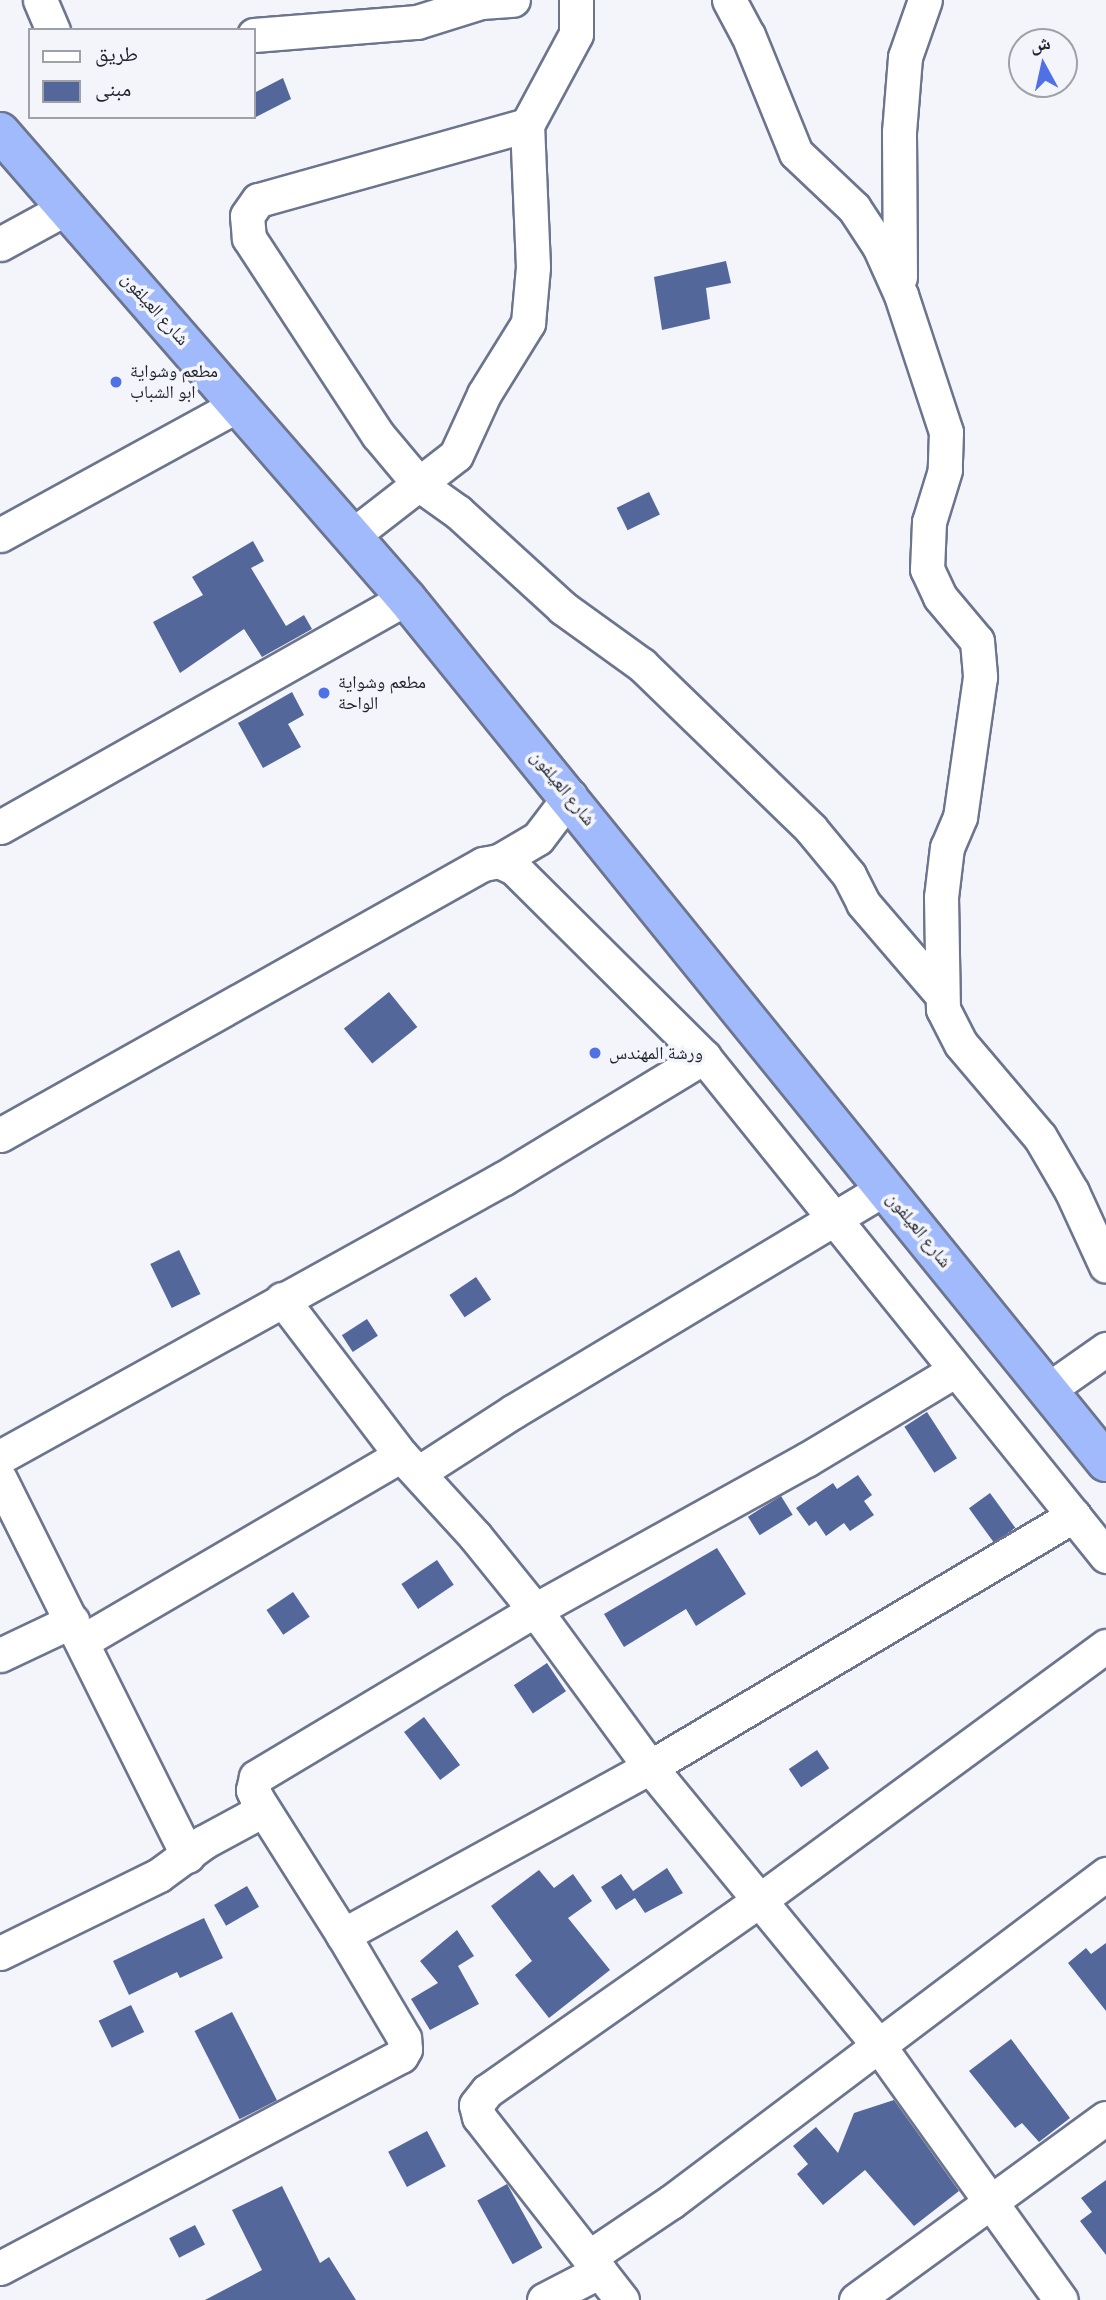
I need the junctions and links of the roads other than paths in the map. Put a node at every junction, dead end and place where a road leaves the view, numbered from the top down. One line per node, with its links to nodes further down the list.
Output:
1 (40, 0): 6 (street)
2 (513, 0): 7 (street)
3 (576, 0): 8 (street)
4 (729, 0): 12 (street)
5 (925, 0): 12 (street)
6 (53, 28)
7 (256, 35)
8 (527, 125): 14 (street); 14 (street)
9 (0, 132): 10 (highway, شارع العيلفون)
10 (66, 208): 11 (street); 13 (highway, شارع العيلفون)
11 (0, 244)
12 (901, 295): 21 (street)
13 (239, 404): 15 (highway, شارع العيلفون); 16 (street)
14 (420, 485): 15 (street); 21 (street)
15 (353, 534): 17 (highway, شارع العيلفون)
16 (0, 535)
17 (406, 598): 18 (highway, شارع العيلفون); 19 (street)
18 (570, 796): 20 (street); 24 (highway, شارع العيلفون)
19 (0, 827)
20 (499, 861): 22 (street); 23 (street)
21 (941, 993): 26 (street)
22 (704, 1057): 25 (street); 27 (street)
23 (0, 1135)
24 (885, 1188): 25 (street); 30 (highway, شارع العيلفون)
25 (831, 1220): 29 (street); 33 (street)
26 (1106, 1266)
27 (282, 1299): 31 (street); 33 (street)
28 (1106, 1349): 30 (street)
29 (954, 1371): 35 (street); 37 (street)
30 (1049, 1389): 32 (highway, شارع العيلفون)
31 (0, 1457)
32 (1106, 1462)
33 (410, 1464): 37 (street); 38 (street)
34 (0, 1479): 38 (street)
35 (1074, 1515): 36 (street); 41 (street)
36 (1106, 1556)
37 (535, 1610): 41 (street); 42 (street)
38 (77, 1631): 40 (street); 43 (street)
39 (1106, 1646): 45 (street)
40 (0, 1655)
41 (650, 1767): 45 (street); 46 (street)
42 (263, 1810): 43 (street); 46 (street)
43 (188, 1856): 47 (street)
44 (1106, 1874): 48 (street)
45 (760, 1900): 48 (street); 51 (street)
46 (343, 1936): 52 (street)
47 (0, 1953)
48 (879, 2046): 50 (street); 51 (street)
49 (1106, 2118): 50 (street)
50 (990, 2201): 55 (street); 56 (street)
51 (594, 2264): 53 (street); 54 (street)
52 (0, 2268)
53 (544, 2300)
54 (622, 2300)
55 (856, 2300)
56 (1061, 2300)

